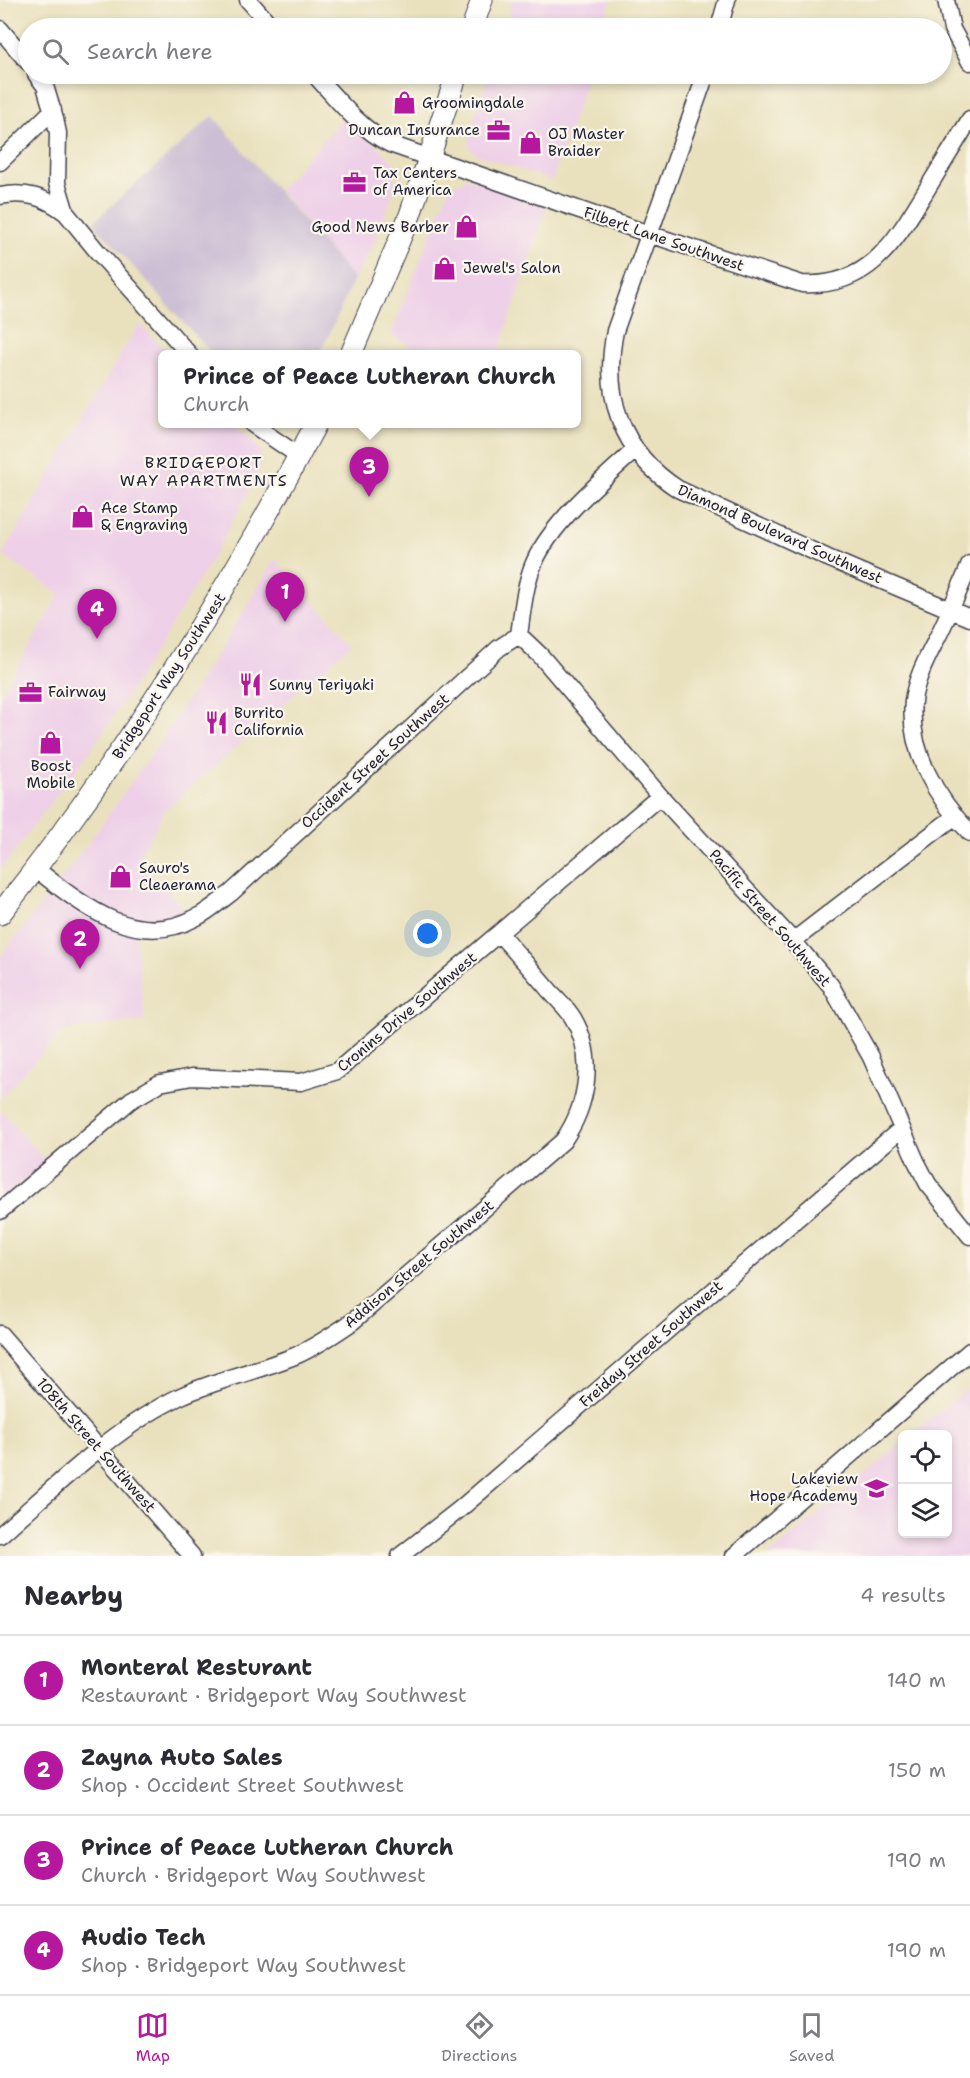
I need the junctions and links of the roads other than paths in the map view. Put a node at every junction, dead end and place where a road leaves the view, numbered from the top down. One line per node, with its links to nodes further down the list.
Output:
1 (248, 0): 5 (street)
2 (482, 0): 6 (main road)
3 (727, 0): 7 (street)
4 (946, 0): 8 (street)
5 (264, 18)
6 (476, 18)
7 (722, 18)
8 (950, 18)
9 (0, 29): 11 (street)
10 (952, 29): 12 (street)
11 (18, 51)
12 (970, 62)
13 (44, 84): 17 (street)
14 (323, 84): 19 (street, Filbert Lane Southwest)
15 (454, 84): 19 (main road)
16 (702, 84): 23 (street, Diamond Boulevard Southwest)
17 (53, 110): 20 (street); 22 (street)
18 (970, 120): 23 (street, Filbert Lane Southwest)
19 (430, 159): 23 (street, Filbert Lane Southwest); 25 (main road)
20 (0, 162)
21 (0, 196): 22 (street)
22 (66, 213): 24 (street)
23 (649, 234): 28 (street, Diamond Boulevard Southwest)
24 (185, 350)
25 (353, 350)
26 (259, 428): 29 (street)
27 (313, 428): 29 (main road, Bridgeport Way Southwest)
28 (635, 450): 31 (street, Diamond Boulevard Southwest); 33 (street)
29 (299, 456): 37 (main road, Bridgeport Way Southwest)
30 (970, 564): 31 (street)
31 (951, 609): 32 (street, Diamond Boulevard Southwest); 35 (street)
32 (970, 618)
33 (519, 635): 34 (street, Pacific Street Southwest); 37 (street, Occident Street Southwest)
34 (660, 796): 39 (street, Cronins Drive Southwest); 40 (street, Pacific Street Southwest)
35 (954, 817): 36 (street); 40 (street)
36 (970, 833)
37 (36, 869): 38 (main road, Bridgeport Way Southwest)
38 (0, 914)
39 (500, 934): 42 (street, Cronins Drive Southwest); 46 (street, Addison Street Southwest)
40 (794, 941): 41 (street, Pacific Street Southwest)
41 (901, 1129): 43 (street, Pacific Street Southwest); 49 (street, Freiday Street Southwest)
42 (0, 1211)
43 (970, 1236)
44 (0, 1334): 46 (street, 108th Street Southwest)
45 (970, 1351): 50 (street)
46 (100, 1449): 47 (street, Addison Street Southwest); 48 (street, 108th Street Southwest)
47 (0, 1535)
48 (192, 1556)
49 (400, 1556)
50 (734, 1556)

